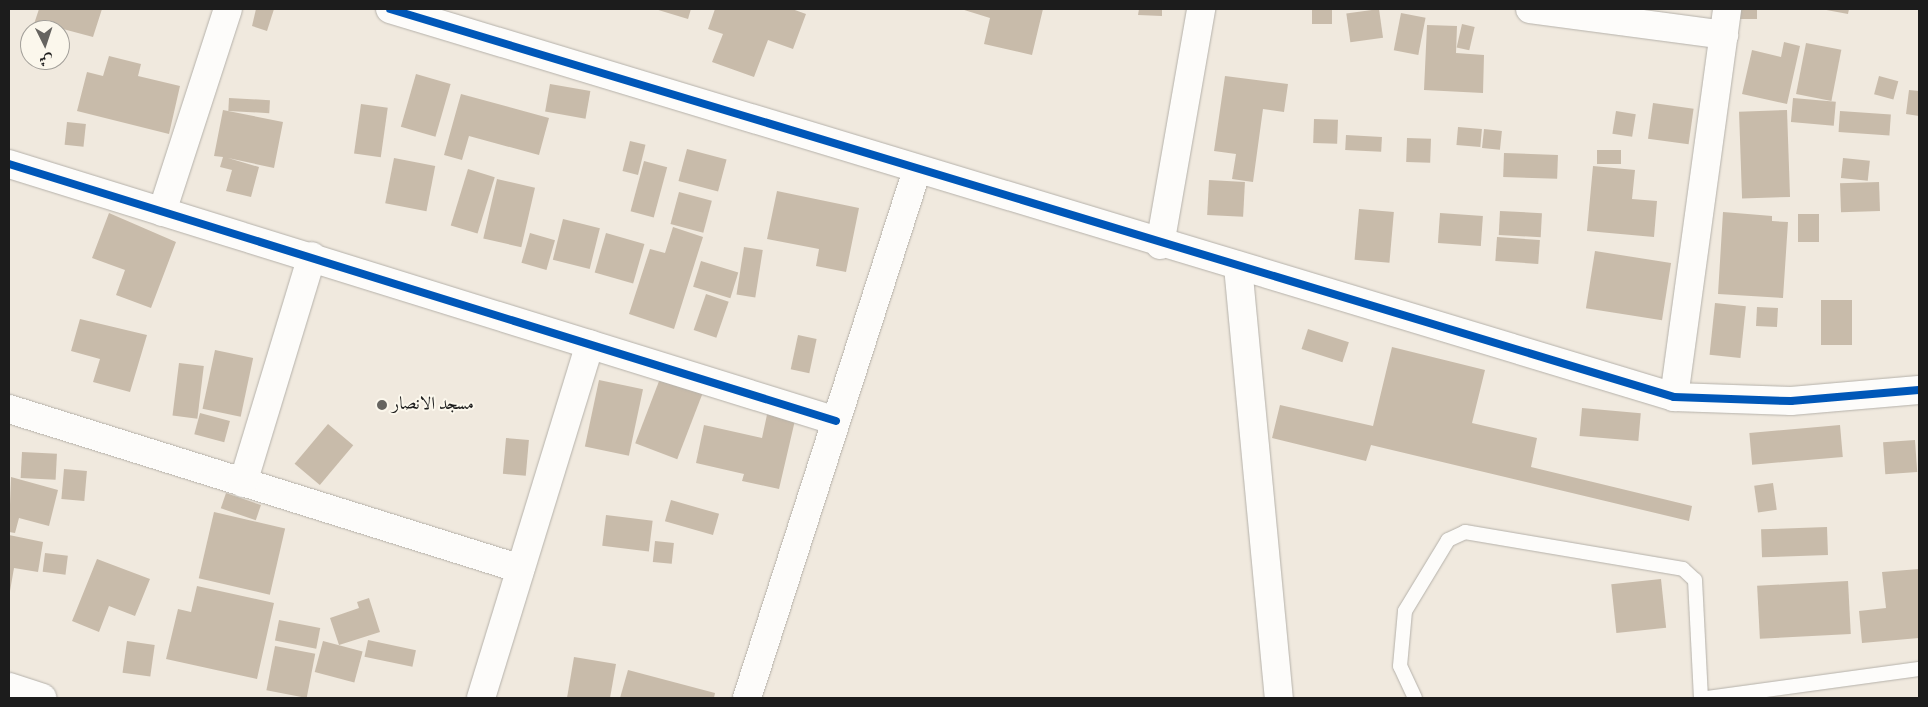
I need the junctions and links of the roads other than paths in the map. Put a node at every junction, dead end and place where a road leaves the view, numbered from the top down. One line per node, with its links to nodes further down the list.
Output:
1 (228, 9): 8 (street)
2 (390, 9): 7 (street)
3 (1201, 9): 9 (street)
4 (1530, 9): 5 (street)
5 (1726, 22): 14 (street)
6 (9, 164): 8 (street)
7 (917, 170): 9 (street); 16 (street)
8 (162, 212): 10 (street)
9 (1160, 245): 11 (street)
10 (312, 256): 12 (street); 17 (street)
11 (1238, 266): 14 (street); 22 (street)
12 (590, 344): 16 (street); 18 (street)
13 (1919, 390): 14 (street)
14 (1674, 397)
15 (9, 409): 17 (street)
16 (836, 421): 21 (street)
17 (244, 483): 18 (street)
18 (521, 569): 20 (street)
19 (1919, 670): 25 (lane)
20 (481, 698)
21 (747, 698)
22 (1279, 698)
23 (1415, 698): 24 (lane)
24 (1701, 698)
25 (1707, 698)

